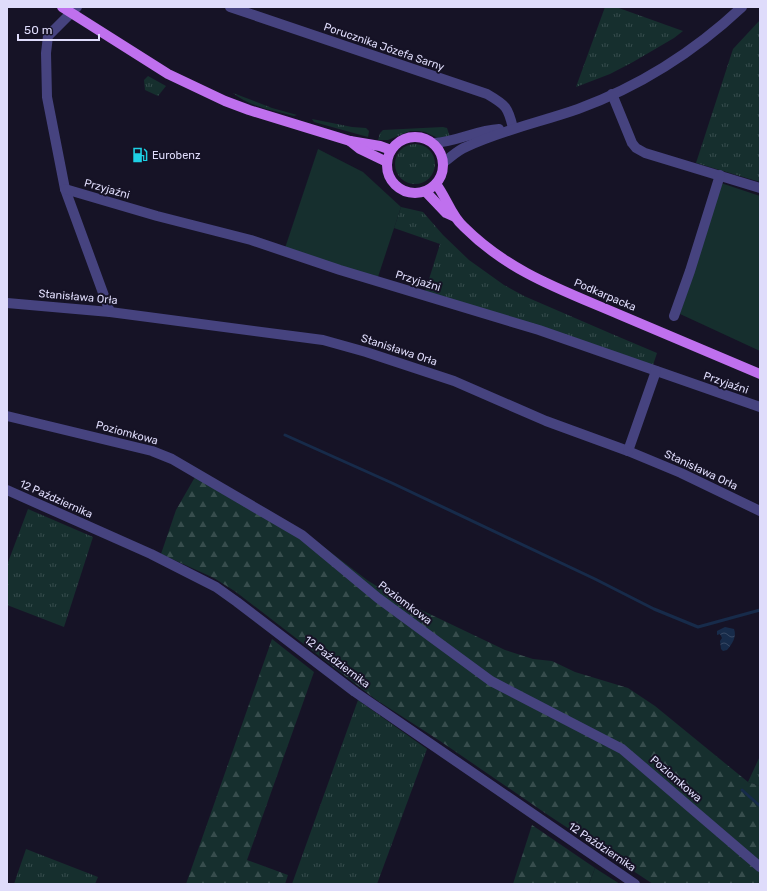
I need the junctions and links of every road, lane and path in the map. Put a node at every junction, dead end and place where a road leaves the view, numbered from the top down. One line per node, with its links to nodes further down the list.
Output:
1 (62, 7): 4 (main road)
2 (230, 7): 6 (street, Porucznika Józefa Sarny)
3 (742, 7): 5 (street)
4 (74, 10): 7 (main road); 15 (street)
5 (612, 94): 6 (street); 12 (street)
6 (513, 128): 8 (street); 11 (street)
7 (350, 141): 9 (main road); 10 (main road)
8 (434, 143): 9 (main road); 11 (main road)
9 (391, 150): 10 (main road)
10 (387, 162): 16 (main road)
11 (444, 162): 13 (main road)
12 (720, 175): 14 (street); 20 (street)
13 (436, 184): 16 (main road); 17 (main road, Podkarpacka)
14 (760, 188)
15 (65, 189): 19 (street); 21 (street, Przyjaźni)
16 (426, 192): 17 (main road, Podkarpacka)
17 (455, 217): 22 (main road, Podkarpacka)
18 (7, 303): 19 (street, Stanisława Orła)
19 (110, 312): 25 (street, Stanisława Orła)
20 (674, 316)
21 (656, 371): 23 (street, Przyjaźni); 25 (street)
22 (760, 374)
23 (760, 407)
24 (7, 416): 28 (street, Poziomkowa)
25 (628, 451): 27 (street, Stanisława Orła)
26 (7, 490): 29 (street, 12 Października)
27 (760, 511)
28 (760, 867)
29 (635, 884)

